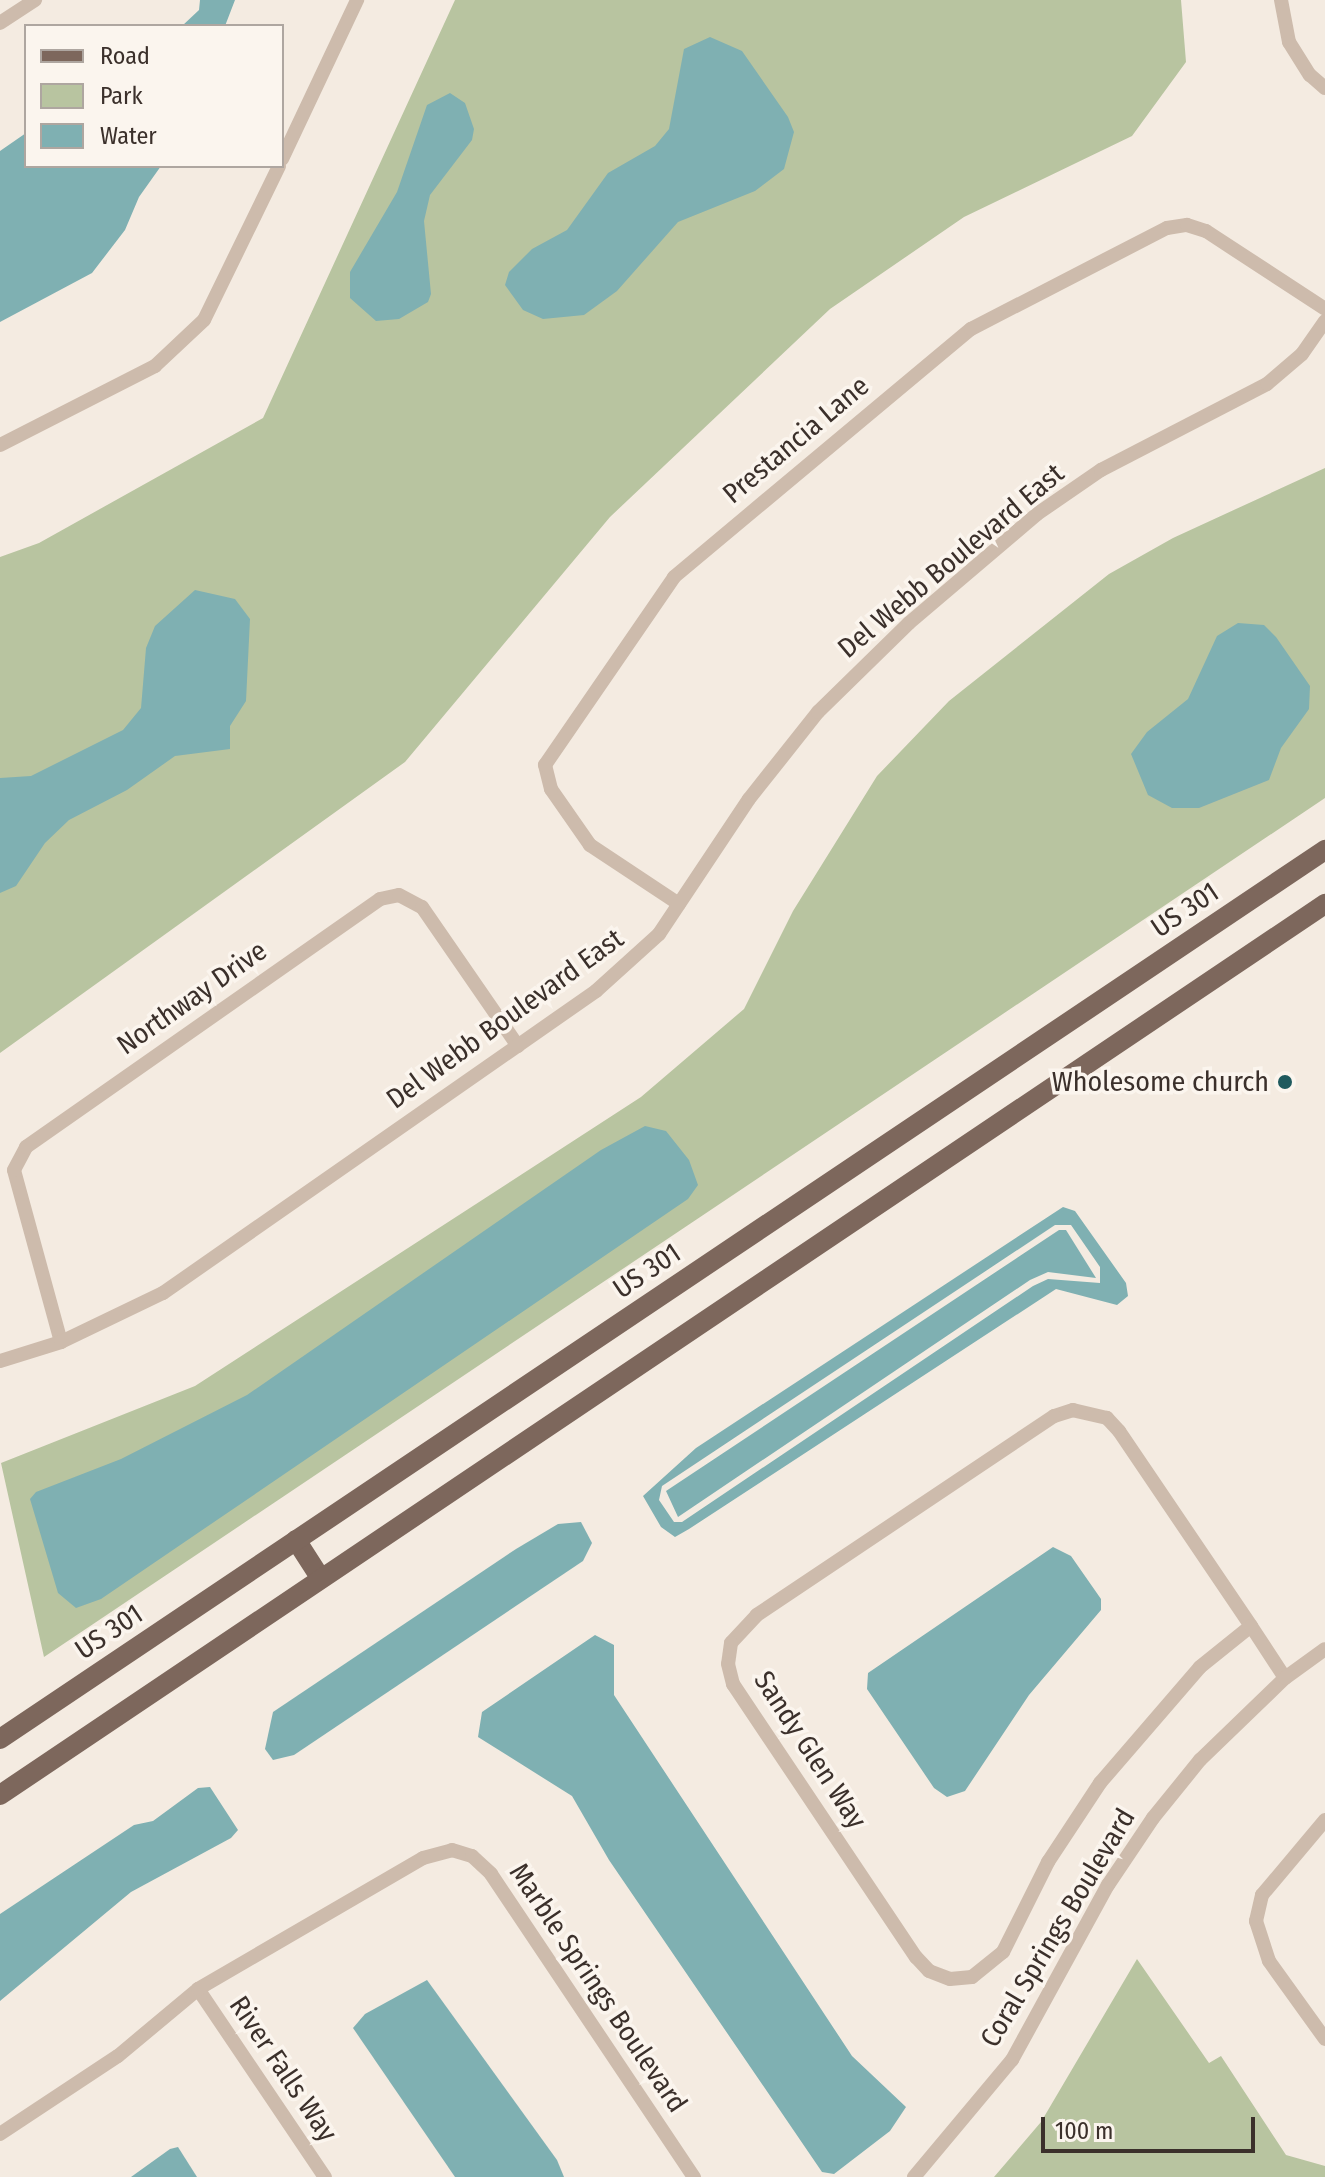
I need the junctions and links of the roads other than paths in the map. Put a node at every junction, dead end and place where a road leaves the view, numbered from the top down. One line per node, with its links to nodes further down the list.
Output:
1 (35, 0): 4 (street)
2 (357, 0): 6 (street)
3 (1281, 0): 5 (street)
4 (0, 23)
5 (1325, 88)
6 (284, 155)
7 (278, 168): 10 (street)
8 (1325, 309): 12 (street, Prestancia Lane)
9 (1325, 321): 12 (street, Del Webb Boulevard East)
10 (0, 445)
11 (1325, 850): 17 (main road, US 301 / US 301)
12 (679, 904): 14 (street, Del Webb Boulevard East)
13 (1325, 904): 18 (main road)
14 (518, 1046): 15 (street, Del Webb Boulevard East); 15 (street, Northway Drive)
15 (61, 1342): 16 (street, Del Webb Boulevard East)
16 (0, 1361)
17 (296, 1540): 18 (main road); 22 (main road, US 301 / US 301)
18 (321, 1579): 23 (main road)
19 (1251, 1626): 19 (street, Sandy Glen Way); 21 (street, Sandy Glen Way)
20 (1325, 1649): 21 (street, Coral Springs Boulevard)
21 (1285, 1678): 30 (street, Coral Springs Boulevard)
22 (0, 1739)
23 (0, 1795)
24 (1325, 1820): 26 (street)
25 (198, 1989): 27 (street, Marble Springs Boulevard); 28 (street, River Falls Way); 29 (street, Marble Springs Boulevard)
26 (1325, 2039)
27 (0, 2134)
28 (325, 2177)
29 (694, 2177)
30 (914, 2177)

